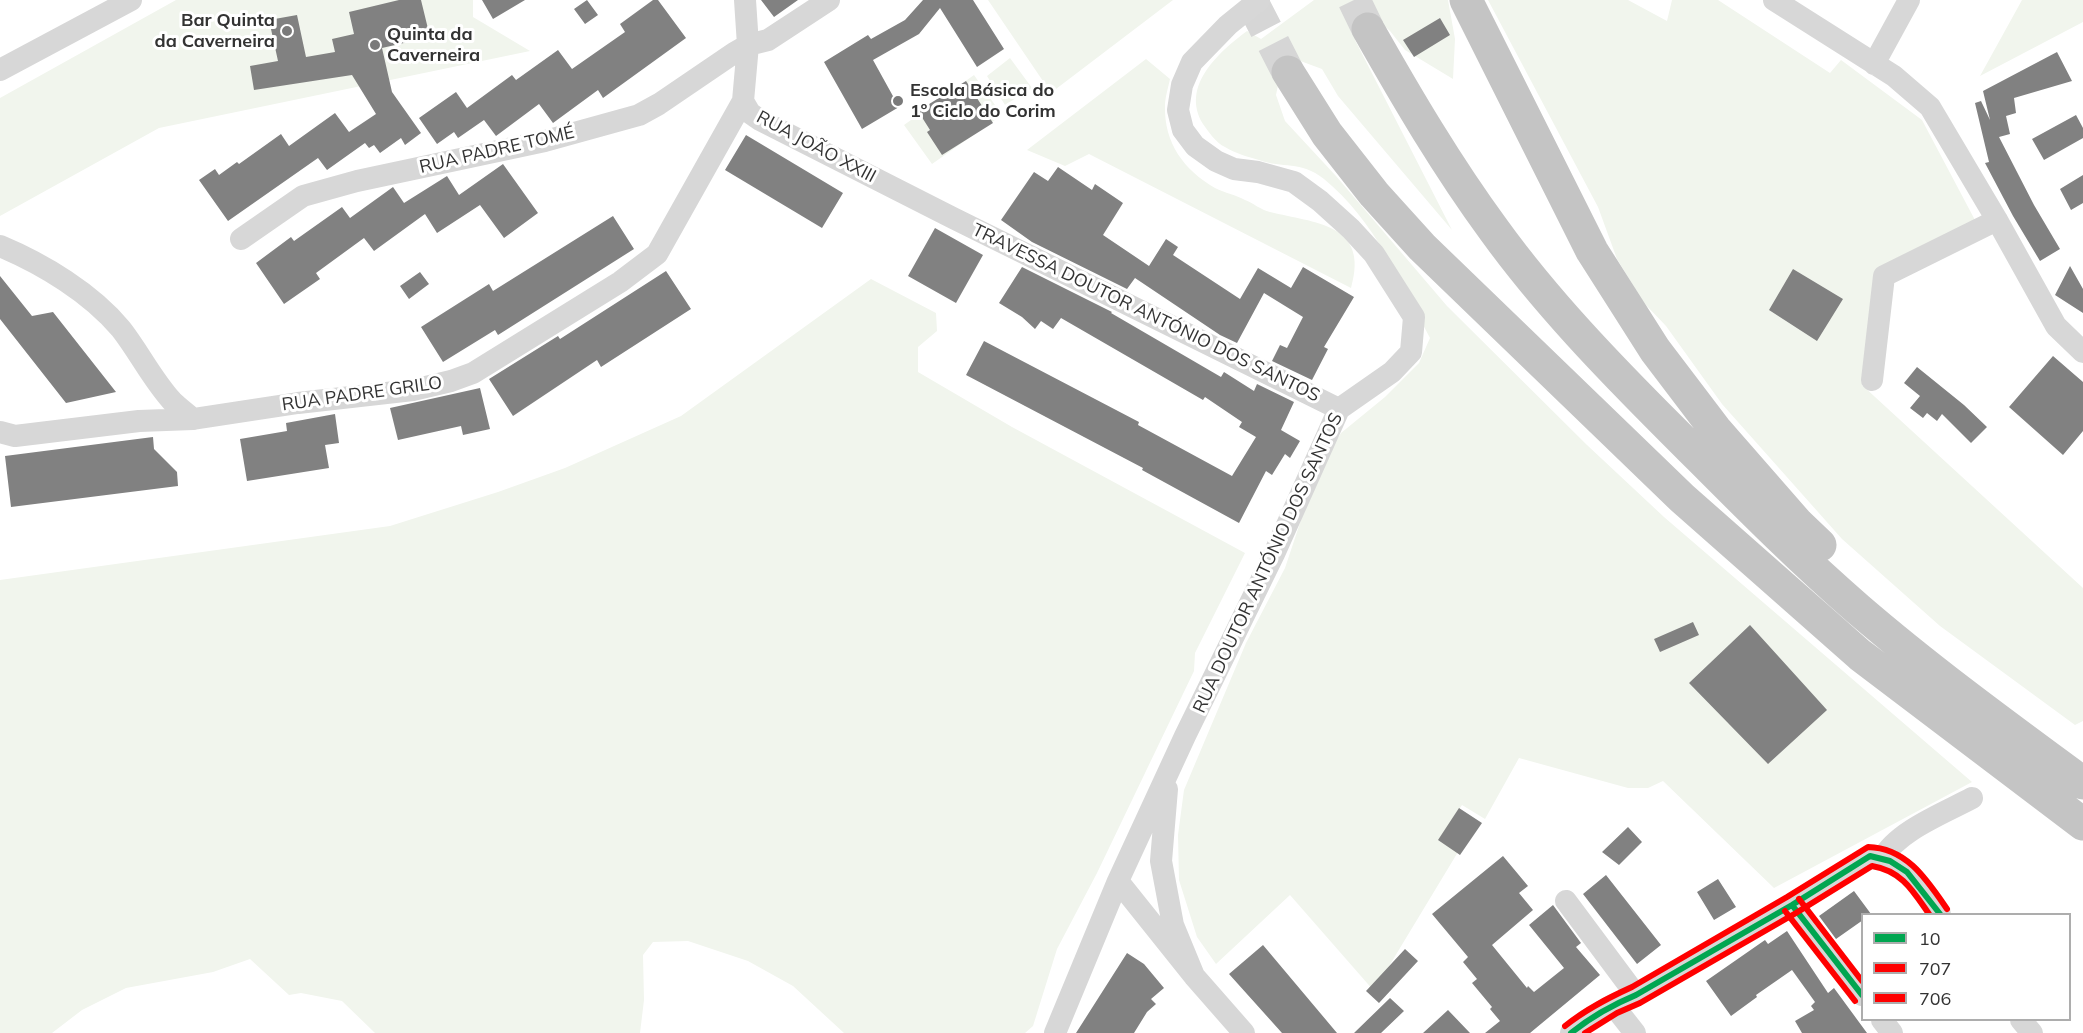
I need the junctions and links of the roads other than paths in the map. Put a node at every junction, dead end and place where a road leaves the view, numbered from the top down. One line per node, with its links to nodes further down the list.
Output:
1 (131, 0): 11 (street)
2 (746, 0): 9 (street, RUA JOÃO XXIII)
3 (829, 0): 9 (street, RUA PADRE TOMÉ)
4 (1258, 0): 20 (street, RUA DOUTOR ANTÓNIO DOS SANTOS)
5 (1466, 0): 23 (highway)
6 (1909, 0): 10 (street)
7 (1778, 1): 10 (street)
8 (1368, 29): 25 (highway)
9 (748, 45): 13 (street, RUA JOÃO XXIII); 16 (street, RUA PADRE TOMÉ)
10 (1874, 64): 15 (street)
11 (0, 69)
12 (1288, 72): 27 (highway)
13 (743, 101): 14 (street, RUA JOÃO XXIII); 21 (street, RUA PADRE GRILO)
14 (953, 218): 20 (street, TRAVESSA DOUTOR ANTÓNIO DOS SANTOS)
15 (1996, 220): 18 (street); 19 (street)
16 (241, 239)
17 (0, 246): 21 (street)
18 (2083, 352)
19 (1872, 380)
20 (1339, 409): 24 (street, RUA DOUTOR ANTÓNIO DOS SANTOS)
21 (193, 419): 22 (street, RUA PADRE GRILO)
22 (0, 432)
23 (2083, 761)
24 (1169, 772): 29 (street, RUA DOUTOR ANTÓNIO DOS SANTOS); 33 (street)
25 (2083, 783)
26 (1972, 798): 28 (street)
27 (2083, 824)
28 (1882, 859): 31 (street); 32 (street)
29 (1118, 881): 33 (street); 39 (street, RUA DOUTOR ANTÓNIO DOS SANTOS)
30 (1566, 901): 35 (street)
31 (1792, 905): 34 (street); 35 (street)
32 (1938, 913)
33 (1194, 976): 40 (street)
34 (1861, 992)
35 (1636, 995): 36 (street)
36 (1613, 1005): 41 (street); 42 (street)
37 (1883, 1021): 43 (street)
38 (2022, 1021): 44 (street)
39 (1054, 1033)
40 (1244, 1033)
41 (1571, 1033)
42 (1635, 1033)
43 (1892, 1033)
44 (2032, 1033)

